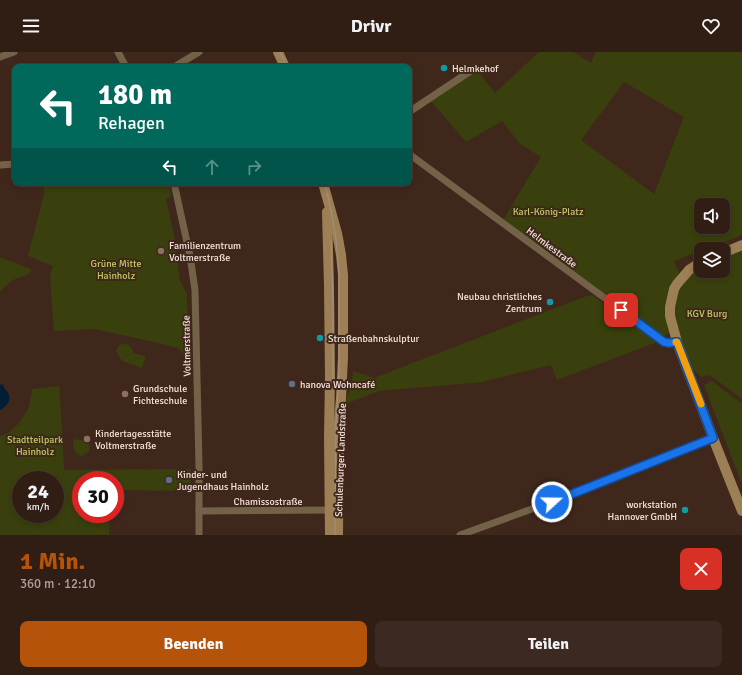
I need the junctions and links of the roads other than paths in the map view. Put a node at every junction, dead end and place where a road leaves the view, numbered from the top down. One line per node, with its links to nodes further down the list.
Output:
1 (14, 52): 5 (street)
2 (118, 52): 6 (street)
3 (200, 52): 7 (street)
4 (278, 52): 8 (main road)
5 (0, 57)
6 (124, 64)
7 (179, 64)
8 (284, 64)
9 (475, 68): 10 (street)
10 (412, 110)
11 (412, 156): 19 (street, Helmkestraße)
12 (12, 164): 13 (street)
13 (0, 165)
14 (175, 186): 22 (street, Voltmerstraße)
15 (324, 186): 21 (main road, Schulenburger Landstraße)
16 (742, 245): 17 (main road)
17 (730, 250)
18 (694, 266): 19 (main road)
19 (677, 342): 20 (main road)
20 (713, 438): 23 (main road); 27 (street)
21 (334, 510): 22 (street, Chamissostraße); 25 (main road, Schulenburger Landstraße); 26 (main road, Schulenburger Landstraße)
22 (199, 511): 24 (street, Voltmerstraße)
23 (742, 511)
24 (199, 535)
25 (330, 535)
26 (338, 535)
27 (460, 535)

